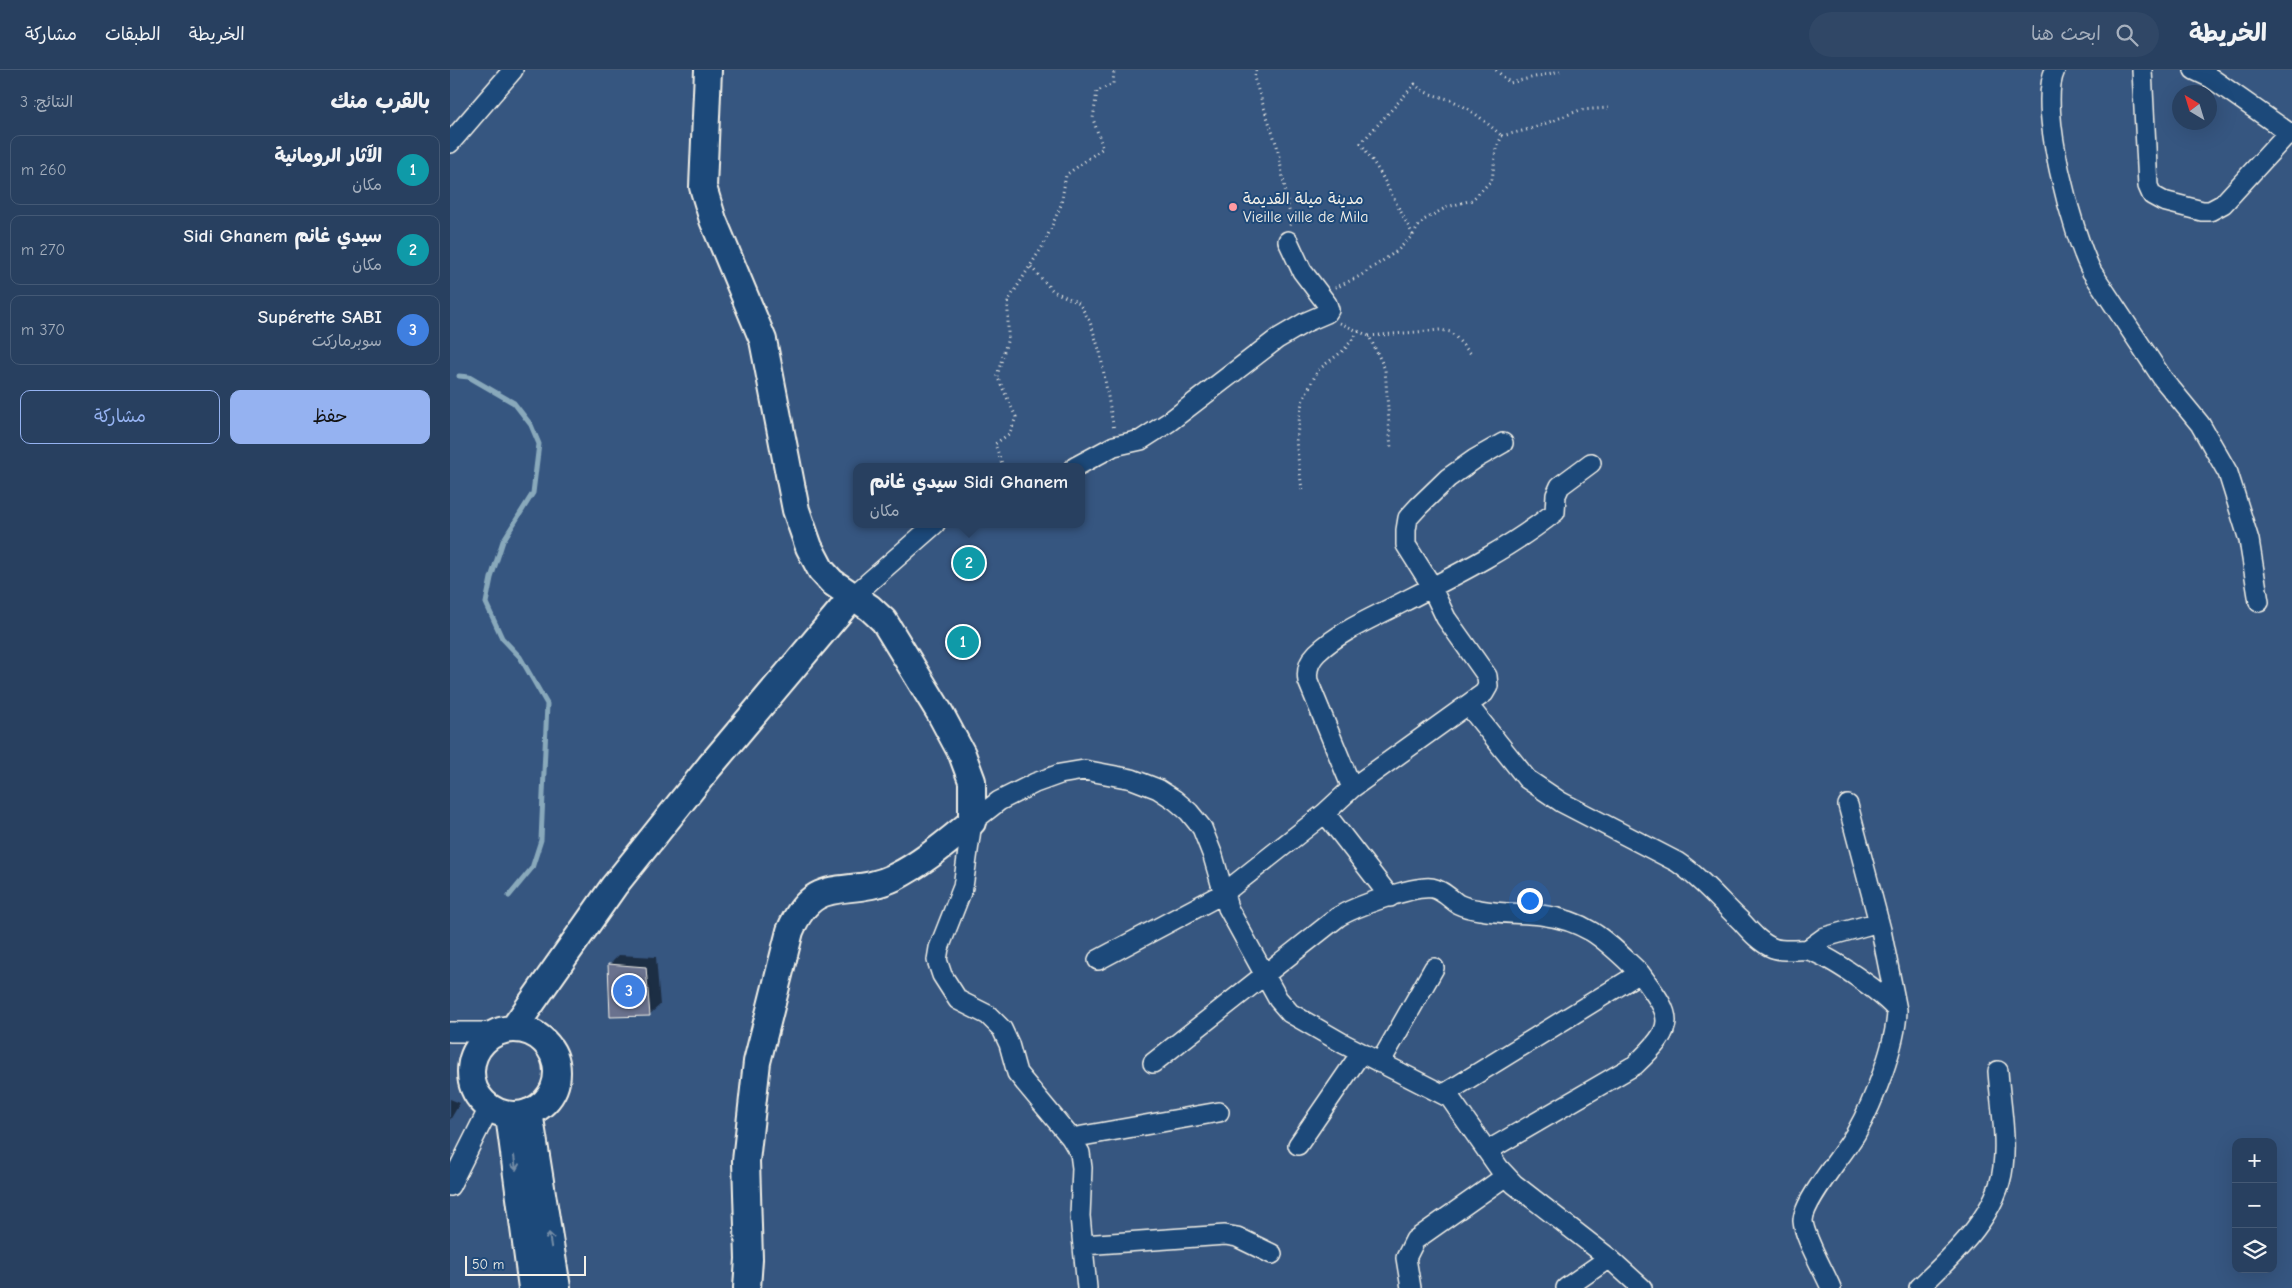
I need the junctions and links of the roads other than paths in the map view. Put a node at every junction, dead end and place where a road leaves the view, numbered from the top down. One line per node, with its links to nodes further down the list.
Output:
1 (513, 70): 7 (street)
2 (708, 70): 14 (main road)
3 (2055, 70): 15 (street)
4 (2142, 70): 6 (street)
5 (2194, 70): 6 (street)
6 (2290, 134)
7 (450, 143)
8 (1288, 241): 10 (street)
9 (1503, 443): 13 (street)
10 (1083, 463)
11 (1591, 463): 13 (street)
12 (930, 528): 14 (street)
13 (1431, 588): 16 (street); 17 (street)
14 (853, 596): 20 (main road); 30 (main road)
15 (2259, 602)
16 (1468, 705): 17 (street); 24 (street)
17 (1352, 788): 19 (street)
18 (1848, 805): 23 (street)
19 (1325, 813): 21 (street); 22 (street)
20 (972, 822): 21 (street); 39 (street); 49 (main road)
21 (1224, 892): 25 (street); 28 (street)
22 (1390, 897): 27 (street); 28 (street)
23 (1879, 922): 24 (street); 29 (street)
24 (1808, 950): 29 (street)
25 (1098, 960)
26 (1434, 968): 34 (street)
27 (1640, 973): 36 (street); 41 (street)
28 (1264, 974): 32 (street); 33 (street)
29 (1897, 1011): 54 (street)
30 (505, 1030): 31 (street); 37 (main road); 37 (main road)
31 (450, 1032)
32 (1361, 1053): 34 (street); 40 (street)
33 (1153, 1063)
34 (1380, 1063): 36 (street)
35 (1998, 1071): 55 (street)
36 (1444, 1094): 41 (street)
37 (509, 1112): 43 (street); 47 (main road, one-way to 47); 48 (main road, one-way to 37)
38 (1219, 1112): 39 (street)
39 (1070, 1138): 44 (street)
40 (1298, 1145)
41 (1487, 1151): 42 (street)
42 (1506, 1176): 46 (street); 51 (street)
43 (450, 1186)
44 (1083, 1244): 45 (street); 50 (street)
45 (1272, 1254)
46 (1609, 1258): 52 (street); 53 (street)
47 (532, 1288)
48 (557, 1288)
49 (747, 1288)
50 (1087, 1288)
51 (1411, 1288)
52 (1566, 1288)
53 (1642, 1288)
54 (1831, 1288)
55 (1919, 1288)

